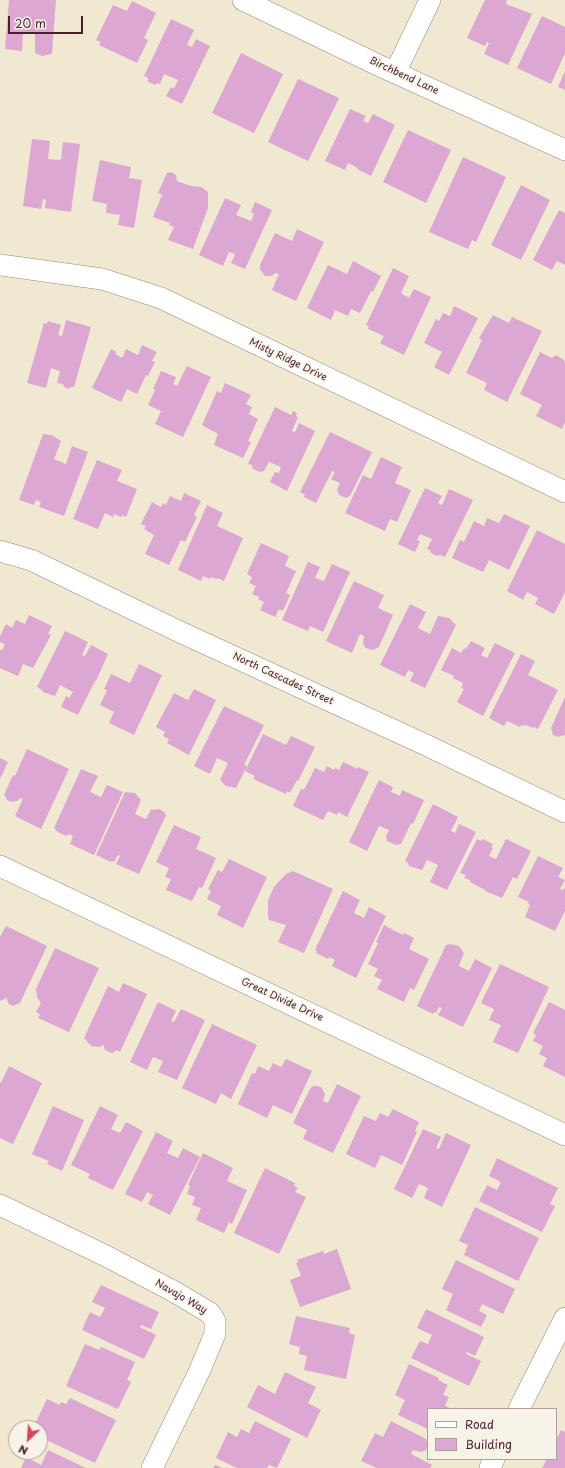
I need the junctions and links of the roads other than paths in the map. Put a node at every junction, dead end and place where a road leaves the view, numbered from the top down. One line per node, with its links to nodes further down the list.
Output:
1 (243, 0): 3 (street, Birchbend Lane)
2 (430, 0): 3 (street)
3 (395, 73): 4 (street, Birchbend Lane)
4 (565, 150)
5 (0, 265): 6 (street, Misty Ridge Drive)
6 (565, 492)
7 (0, 551): 8 (street, North Cascades Street)
8 (565, 812)
9 (0, 866): 10 (street, Great Divide Drive)
10 (565, 1134)
11 (0, 1205): 14 (street, Navajo Way)
12 (565, 1318): 13 (street)
13 (520, 1408)
14 (152, 1468)

